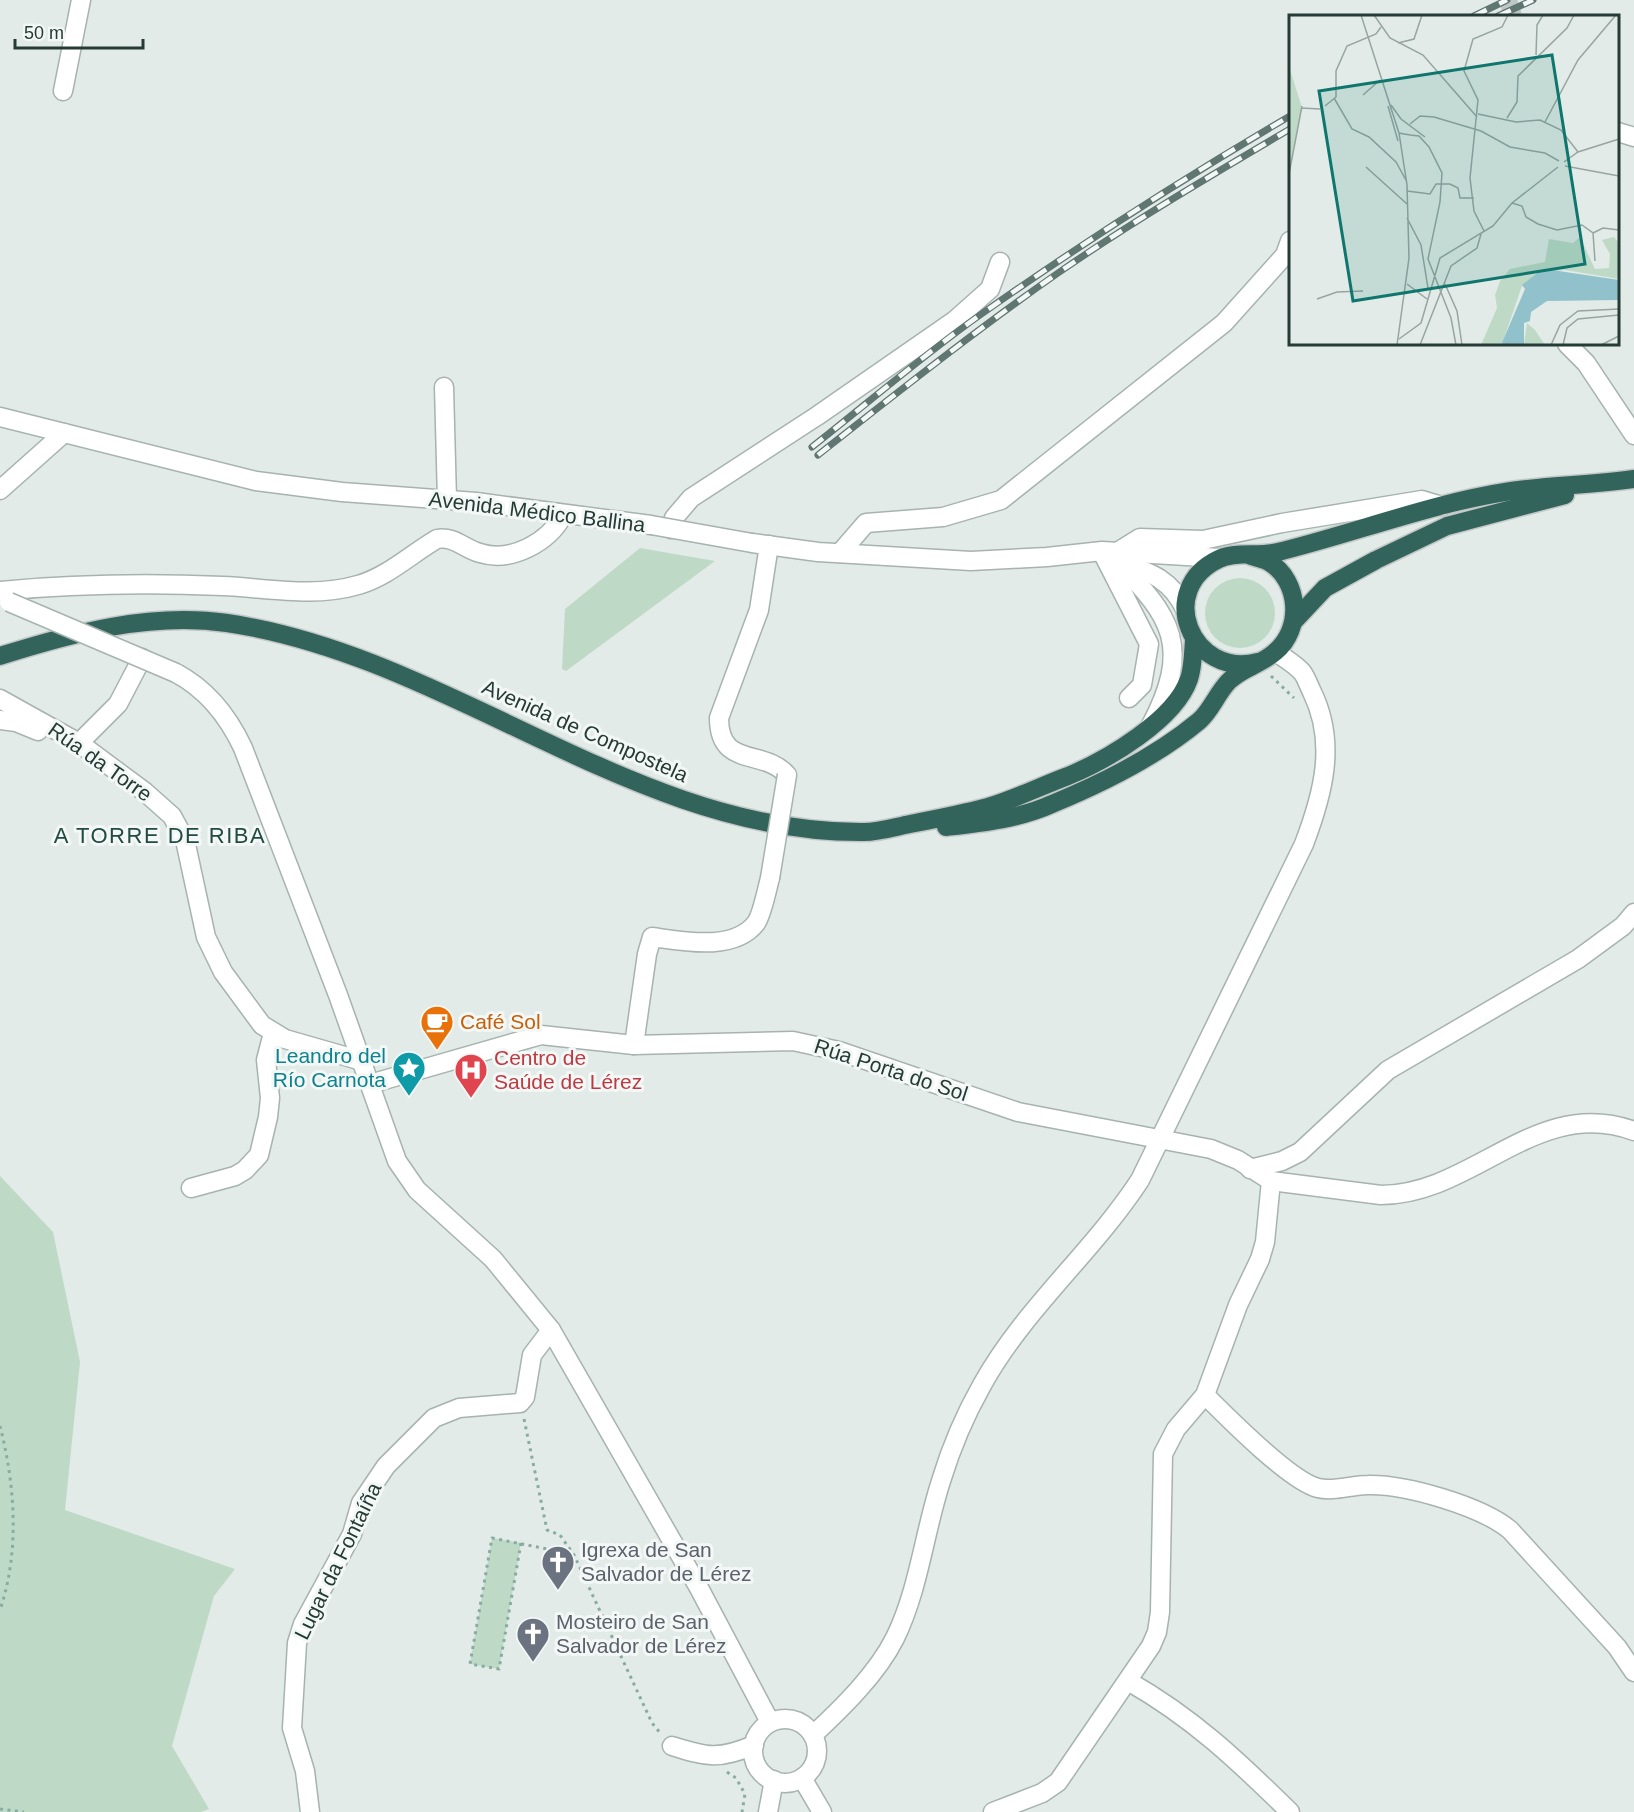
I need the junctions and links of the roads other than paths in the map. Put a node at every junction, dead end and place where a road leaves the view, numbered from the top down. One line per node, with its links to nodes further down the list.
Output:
1 (81, 0): 2 (street)
2 (63, 91)
3 (1619, 133): 4 (street)
4 (1634, 137)
5 (1289, 244): 19 (street)
6 (1000, 262): 17 (street)
7 (1568, 345): 11 (street)
8 (444, 387): 14 (street)
9 (0, 417): 10 (street, Avenida Médico Ballina)
10 (64, 433): 13 (street); 14 (street, Avenida Médico Ballina)
11 (1634, 435)
12 (1625, 481): 15 (highway); 25 (highway)
13 (0, 489)
14 (447, 500): 16 (street, Avenida Médico Ballina)
15 (1442, 506): 20 (highway); 21 (street)
16 (563, 515): 17 (street, Avenida Médico Ballina, bridge); 23 (street)
17 (671, 529): 18 (street, Avenida Médico Ballina, bridge)
18 (761, 544): 19 (street, Avenida Médico Ballina); 39 (street, bridge)
19 (840, 553): 21 (street, Avenida Médico Ballina)
20 (1247, 555): 22 (highway); 25 (highway)
21 (1112, 556): 22 (street, Avenida Médico Ballina); 24 (street, Avenida Médico Ballina); 31 (street); 34 (street)
22 (1220, 558): 24 (highway)
23 (3, 597): 29 (street, bridge)
24 (1185, 609): 26 (highway)
25 (1294, 621): 27 (highway)
26 (1194, 640): 30 (highway); 34 (highway, Avenida de Compostela)
27 (1276, 652): 30 (highway); 43 (street)
28 (0, 656): 36 (highway, Avenida de Compostela)
29 (142, 658): 35 (street); 40 (street, bridge)
30 (1258, 662): 36 (highway)
31 (1129, 698)
32 (0, 699): 35 (street, Rúa da Torre)
33 (0, 720): 35 (street)
34 (1149, 729): 36 (highway, Avenida de Compostela)
35 (73, 740): 38 (street, Rúa da Torre)
36 (867, 832)
37 (1634, 913): 44 (street)
38 (273, 1033): 40 (street, Rúa da Torre); 46 (street)
39 (634, 1045): 41 (street, Rúa Porta do Sol); 43 (street, Rúa Porta do Sol)
40 (362, 1061): 41 (street)
41 (370, 1084): 47 (street)
42 (1634, 1131): 45 (street, Rúa Porta do Sol)
43 (1161, 1140): 44 (street, Rúa Porta do Sol); 52 (street)
44 (1250, 1169): 45 (street, Rúa Porta do Sol)
45 (1271, 1181): 48 (street)
46 (191, 1188)
47 (551, 1330): 51 (street); 57 (street, Lugar da Fontaíña)
48 (1205, 1395): 49 (street); 50 (street)
49 (1634, 1672)
50 (1128, 1681): 60 (street); 61 (street)
51 (770, 1722): 52 (street); 53 (street)
52 (813, 1735): 55 (street)
53 (754, 1745): 54 (street); 56 (street)
54 (672, 1746)
55 (802, 1778): 56 (street); 59 (street)
56 (774, 1780): 58 (street)
57 (310, 1812)
58 (768, 1812)
59 (822, 1812)
60 (993, 1812)
61 (1290, 1812)

